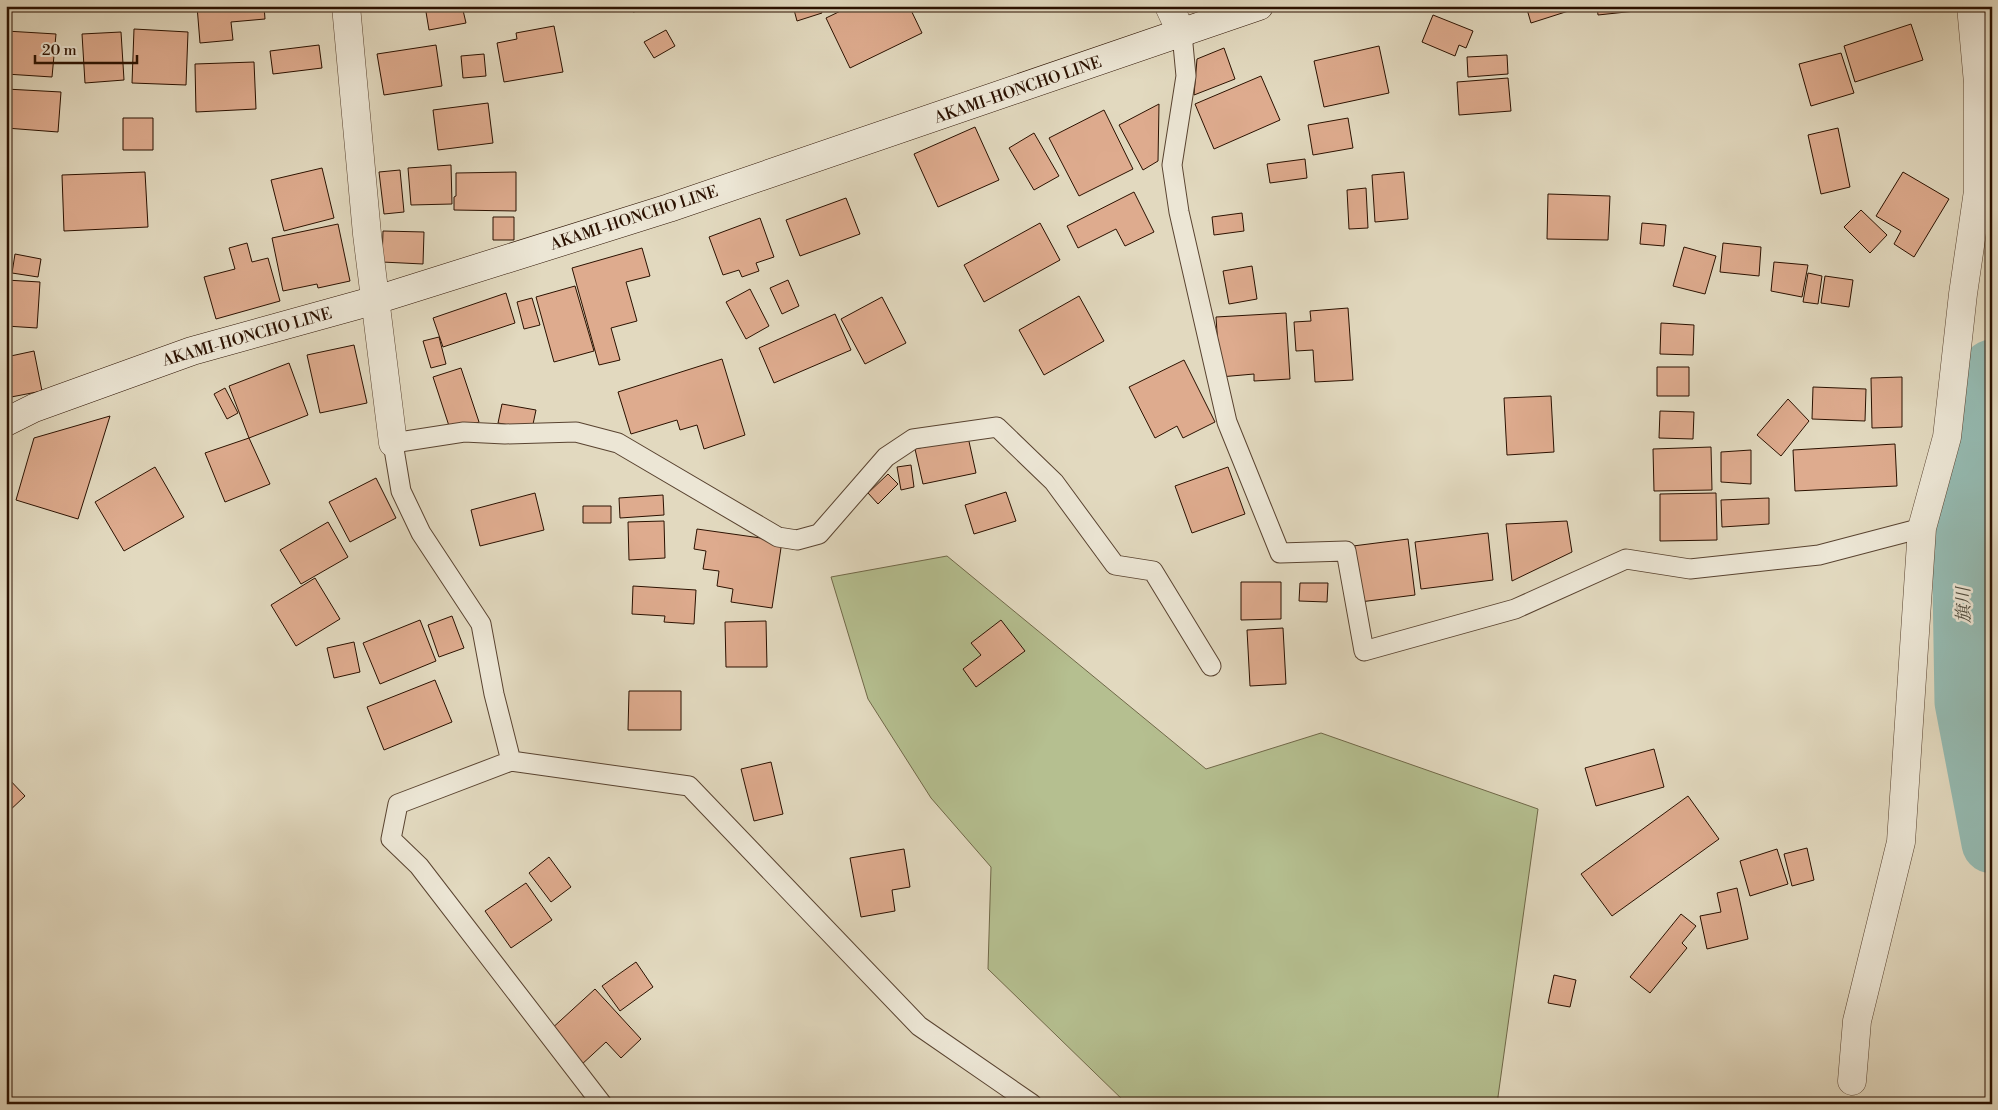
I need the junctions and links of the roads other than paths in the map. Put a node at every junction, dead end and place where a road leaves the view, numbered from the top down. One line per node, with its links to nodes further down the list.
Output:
1 (346, 6): 6 (street)
2 (1169, 6): 5 (street)
3 (1259, 6): 5 (street, AKAMI-HONCHO LINE)
4 (1971, 6): 9 (street)
5 (1182, 34): 6 (street, AKAMI-HONCHO LINE); 9 (lane)
6 (376, 300): 7 (street, AKAMI-HONCHO LINE); 8 (street)
7 (6, 422)
8 (393, 443): 10 (lane); 11 (lane)
9 (1922, 528): 12 (street)
10 (1211, 666)
11 (511, 761): 13 (lane); 14 (lane)
12 (1852, 1081)
13 (602, 1104)
14 (1032, 1104)

